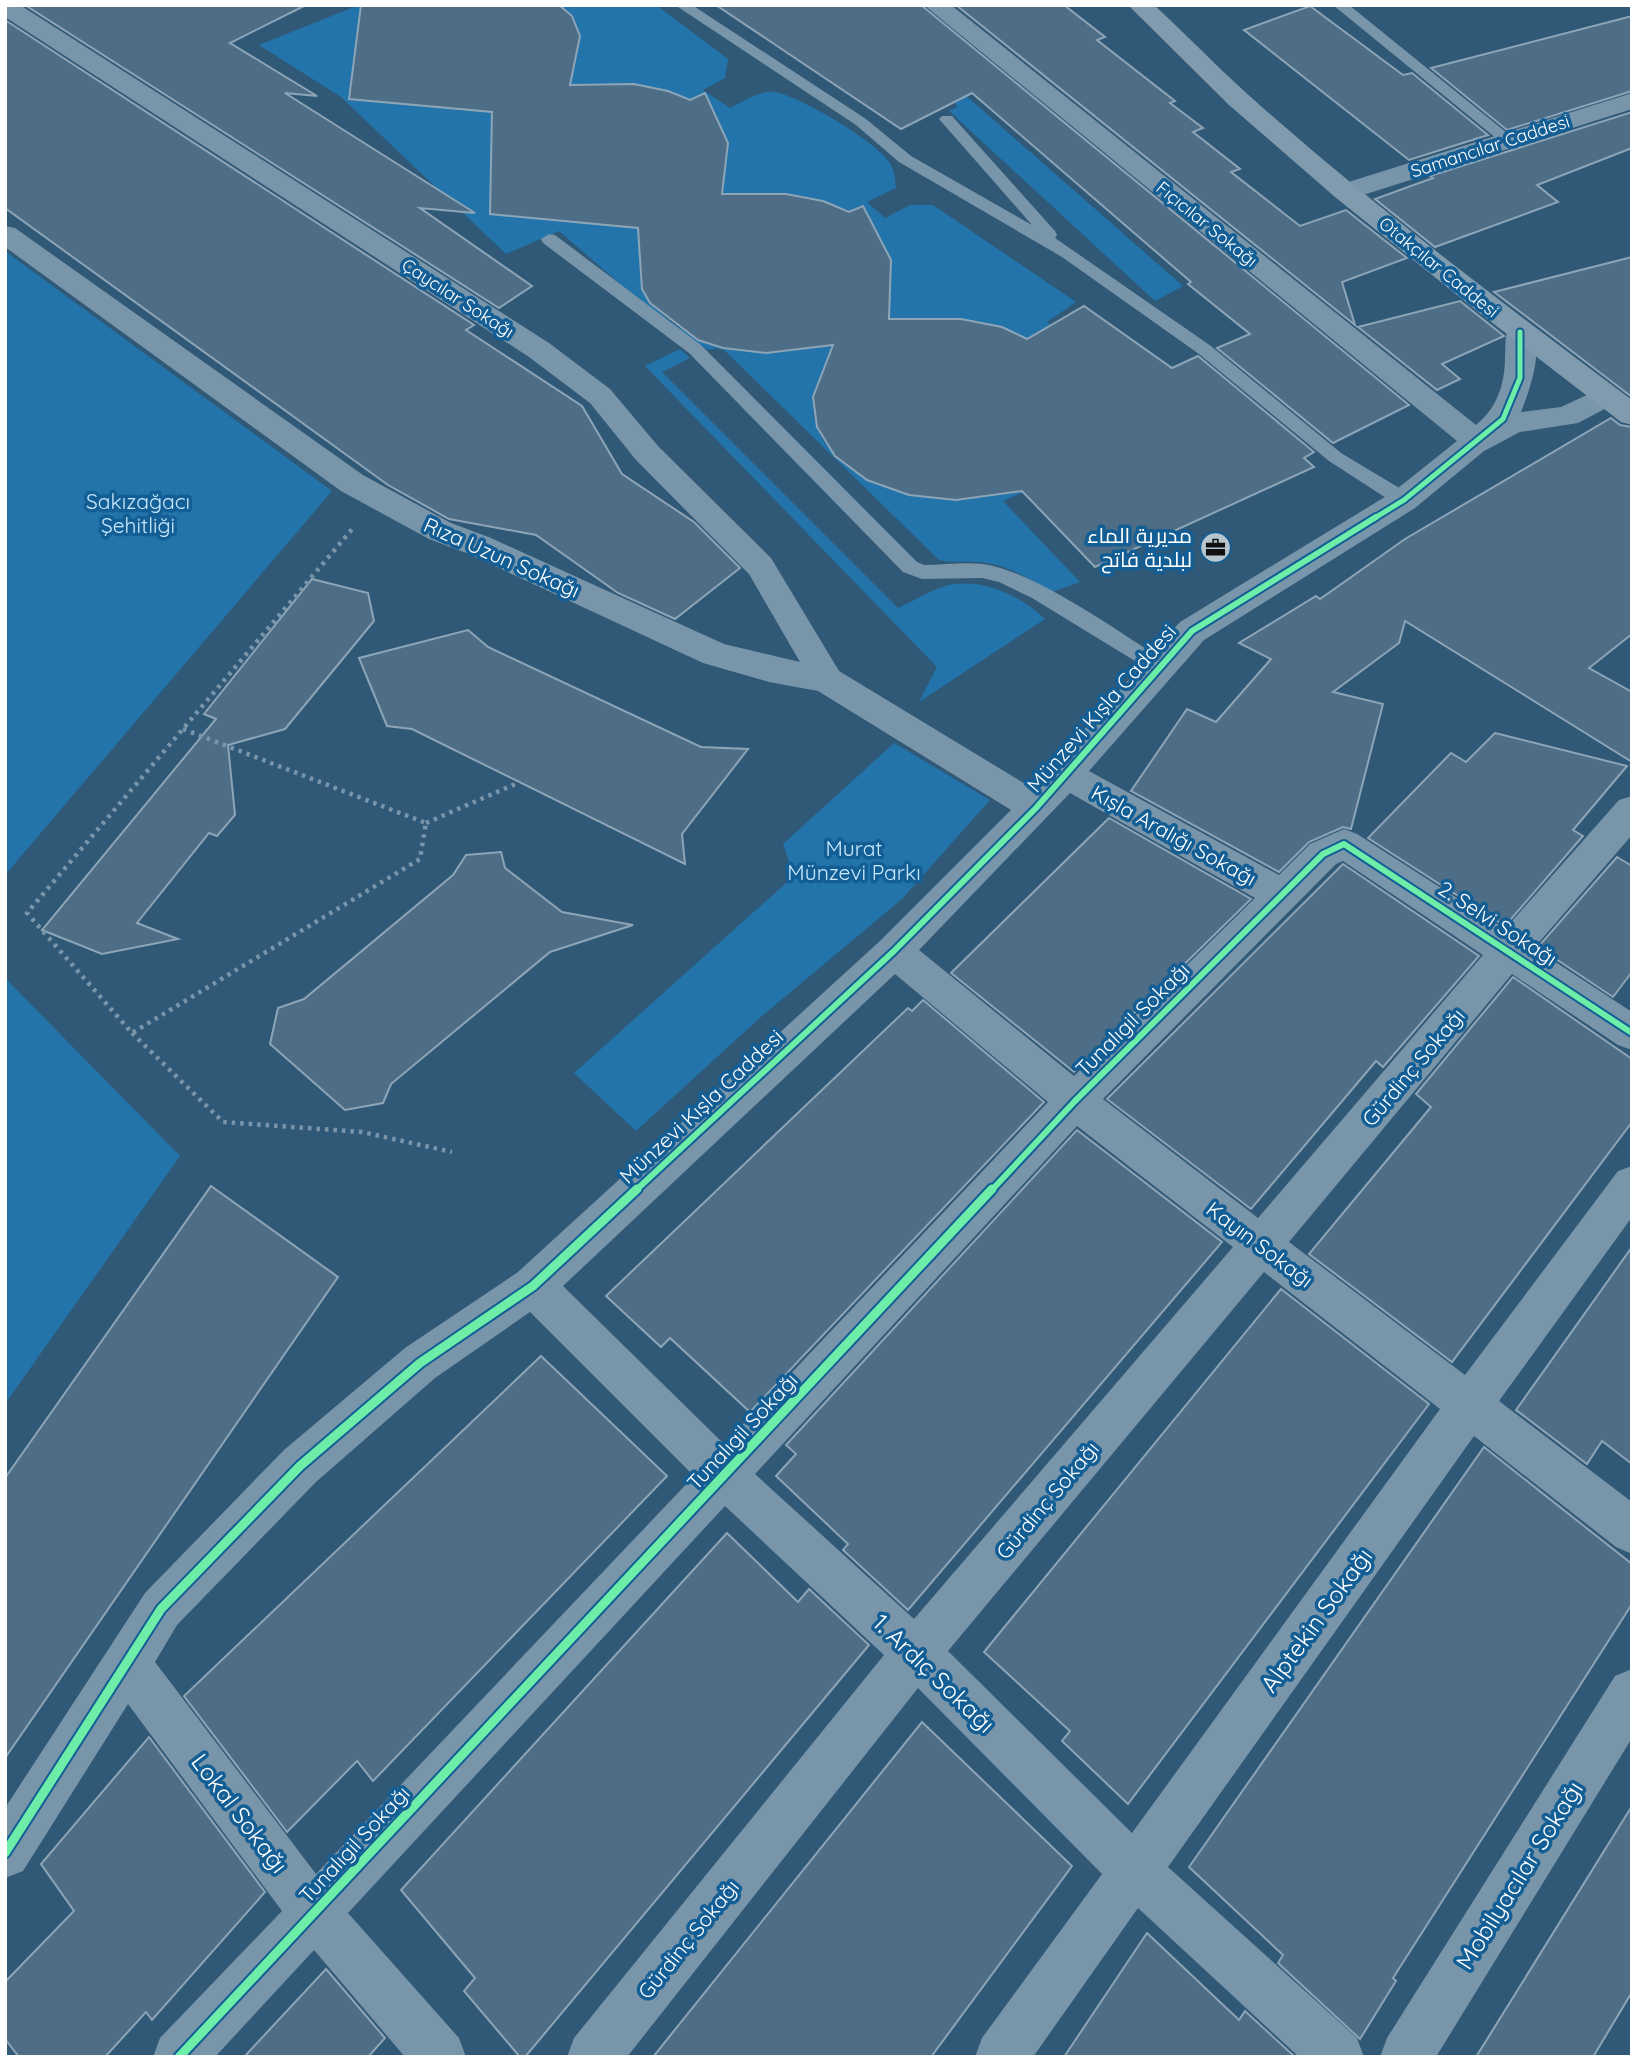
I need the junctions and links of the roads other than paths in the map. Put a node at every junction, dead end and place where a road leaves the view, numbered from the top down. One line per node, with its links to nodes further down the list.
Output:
1 (682, 5): 14 (lane)
2 (936, 5): 18 (street, Fıçıcılar Sokağı)
3 (1124, 5): 8 (main road, Otakçılar Caddesi)
4 (1140, 5): 8 (main road, Otakçılar Caddesi)
5 (1340, 5): 10 (lane)
6 (5, 6): 21 (street, Çaycılar Sokağı)
7 (1632, 101): 10 (street, Samancılar Caddesi)
8 (1252, 112): 11 (main road, Otakçılar Caddesi)
9 (947, 119): 14 (lane)
10 (1507, 140): 11 (street, Samancılar Caddesi)
11 (1348, 191): 15 (main road, Otakçılar Caddesi)
12 (5, 234): 21 (street, Rıza Uzun Sokağı)
13 (549, 239): 20 (lane)
14 (1063, 251): 19 (lane)
15 (1520, 332): 16 (main road, Otakçılar Caddesi); 18 (street)
16 (1606, 396): 17 (main road, Otakçılar Caddesi); 18 (street)
17 (1632, 415)
18 (1478, 442): 19 (street, Münzevi Kışla Caddesi)
19 (1404, 500): 20 (street, Münzevi Kışla Caddesi)
20 (1160, 667): 22 (street, Münzevi Kışla Caddesi)
21 (827, 680): 23 (street, Rıza Uzun Sokağı)
22 (1067, 775): 23 (street, Münzevi Kışla Caddesi); 26 (street, Kışla Aralığı Sokağı)
23 (1036, 808): 28 (street, Münzevi Kışla Caddesi)
24 (1632, 810): 27 (street, Gürdinç Sokağı)
25 (1344, 844): 26 (street, Tunalıgil Sokağı); 27 (street, 2. Selvi Sokağı)
26 (1281, 894): 30 (street, Tunalıgil Sokağı)
27 (1510, 950): 29 (street, 2. Selvi Sokağı); 32 (street, Gürdinç Sokağı)
28 (894, 951): 30 (street, Kayın Sokağı); 33 (street, Münzevi Kışla Caddesi)
29 (1632, 1033)
30 (1075, 1101): 32 (street, Kayın Sokağı); 35 (street, Tunalıgil Sokağı)
31 (1632, 1184): 34 (street, Alptekin Sokağı)
32 (1262, 1246): 34 (street, Kayın Sokağı); 37 (street, Gürdinç Sokağı)
33 (533, 1286): 35 (street, 1. Ardıç Sokağı); 38 (street, Münzevi Kışla Caddesi)
34 (1470, 1404): 36 (street, Kayın Sokağı); 41 (street, Alptekin Sokağı)
35 (724, 1476): 37 (street, 1. Ardıç Sokağı); 42 (street, Tunalıgil Sokağı)
36 (1632, 1531)
37 (916, 1653): 41 (street, 1. Ardıç Sokağı); 45 (street, Gürdinç Sokağı)
38 (126, 1663): 40 (street, Münzevi Kışla Caddesi); 42 (street, Lokal Sokağı)
39 (1632, 1693): 48 (street, Mobilyacılar Sokağı)
40 (5, 1853)
41 (1135, 1871): 46 (street, Alptekin Sokağı); 47 (street, 1. Ardıç Sokağı)
42 (314, 1912): 43 (street, Tunalıgil Sokağı); 44 (street, Lokal Sokağı)
43 (179, 2057)
44 (440, 2057)
45 (593, 2057)
46 (1001, 2057)
47 (1338, 2057)
48 (1406, 2057)

